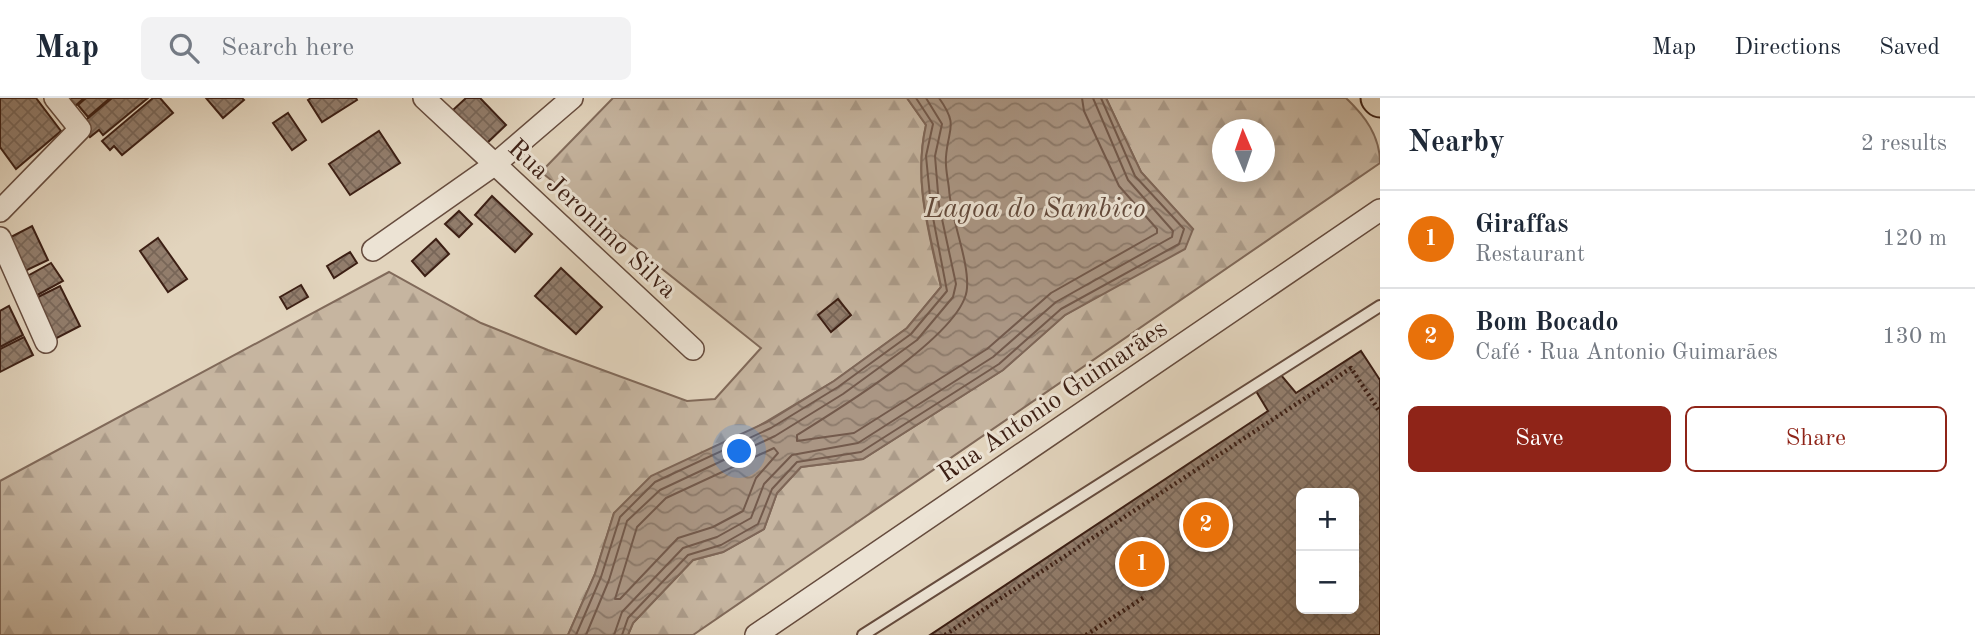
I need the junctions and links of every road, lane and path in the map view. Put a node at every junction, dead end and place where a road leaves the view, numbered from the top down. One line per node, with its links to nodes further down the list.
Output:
1 (55, 98): 6 (street)
2 (424, 98): 4 (street, Rua Jeronimo Silva)
3 (572, 98): 4 (street)
4 (494, 165): 8 (street); 11 (street, Rua Jeronimo Silva)
5 (1380, 210): 14 (street, Rua Antonio Guimarães)
6 (0, 211)
7 (0, 237): 10 (street)
8 (373, 250)
9 (1380, 306): 15 (lane)
10 (46, 342)
11 (693, 349)
12 (1380, 412): 16 (path)
13 (1146, 596): 17 (path)
14 (756, 635)
15 (863, 635)
16 (945, 635)
17 (1086, 635)

